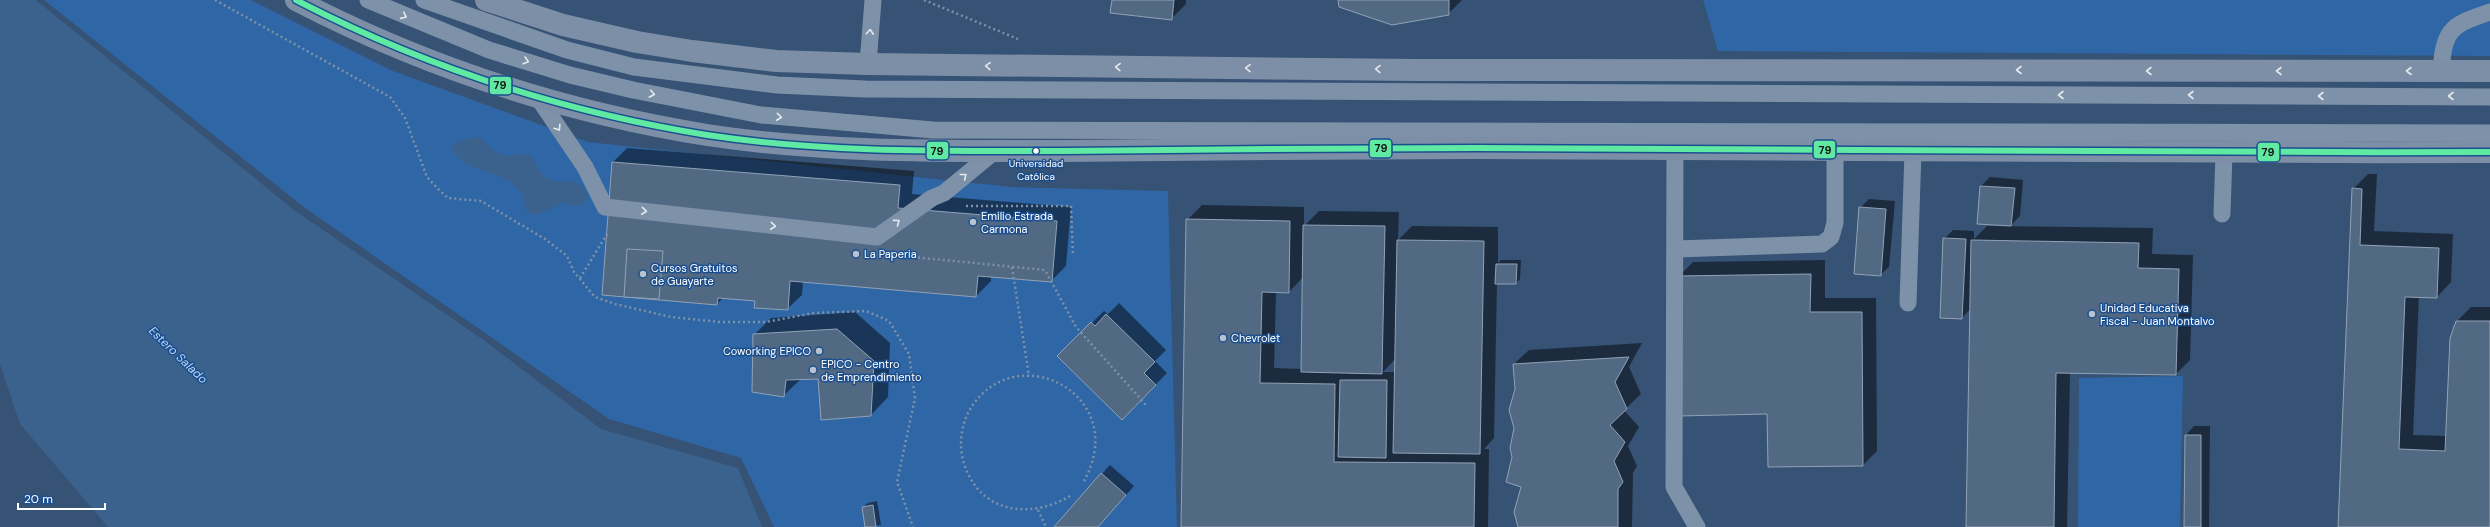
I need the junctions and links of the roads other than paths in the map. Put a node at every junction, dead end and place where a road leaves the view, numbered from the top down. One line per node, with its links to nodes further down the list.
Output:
1 (296, 0): 10 (main road)
2 (368, 0): 12 (lane, one-way to 12)
3 (424, 0): 11 (lane, one-way to 3)
4 (486, 0): 7 (main road)
5 (873, 0): 7 (lane, one-way to 5)
6 (2490, 12): 8 (lane)
7 (868, 64): 8 (main road, one-way to 7)
8 (2441, 71): 9 (main road)
9 (2490, 71)
10 (537, 96): 15 (main road); 15 (lane, one-way to 15)
11 (2490, 97)
12 (2490, 133)
13 (1675, 149): 14 (main road); 15 (main road); 20 (lane)
14 (1835, 150): 16 (main road); 20 (lane)
15 (996, 151)
16 (1913, 151): 18 (main road); 21 (lane)
17 (2490, 152): 18 (main road)
18 (2224, 153): 19 (lane)
19 (2222, 214)
20 (1676, 249): 22 (lane)
21 (1908, 303)
22 (1697, 527)

